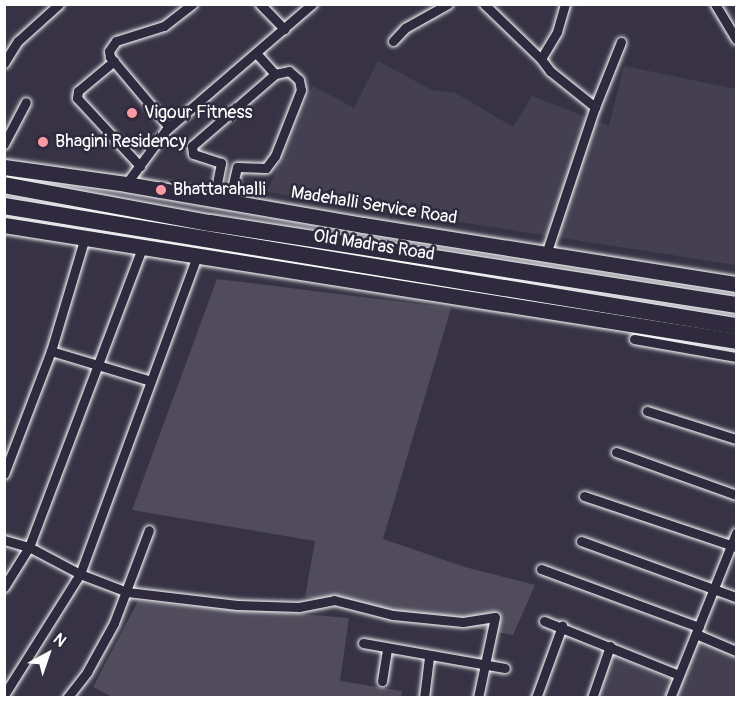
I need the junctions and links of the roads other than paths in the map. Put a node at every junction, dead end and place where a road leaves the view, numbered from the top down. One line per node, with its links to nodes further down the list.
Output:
1 (59, 4): 16 (street)
2 (192, 4): 15 (street)
3 (260, 4): 9 (street)
4 (312, 4): 9 (street)
5 (448, 4): 11 (street)
6 (484, 4): 14 (street)
7 (565, 4): 14 (street)
8 (716, 4): 10 (street)
9 (284, 29): 13 (street)
10 (736, 39)
11 (393, 41)
12 (621, 42): 19 (street)
13 (256, 53): 17 (street); 20 (street)
14 (541, 59): 19 (street)
15 (114, 61): 20 (street); 23 (street)
16 (4, 63)
17 (275, 74): 22 (street); 25 (street)
18 (26, 102): 21 (street)
19 (595, 107): 34 (street)
20 (169, 127): 23 (street)
21 (4, 144)
22 (220, 163): 25 (street); 28 (street)
23 (140, 166): 26 (street)
24 (4, 167): 26 (main road, Madehalli Service Road)
25 (237, 167): 28 (street)
26 (126, 184): 28 (main road, Madehalli Service Road)
27 (4, 185): 36 (highway, Old Madras Road)
28 (221, 200): 34 (main road, Madehalli Service Road)
29 (4, 206): 37 (highway, Old Madras Road)
30 (4, 225): 31 (main road)
31 (85, 237): 32 (main road); 40 (street)
32 (143, 246): 33 (main road); 42 (street)
33 (198, 254): 39 (main road); 43 (street)
34 (546, 254): 35 (main road, Madehalli Service Road)
35 (736, 284)
36 (736, 305)
37 (736, 326)
38 (634, 339): 41 (street)
39 (736, 341)
40 (51, 351): 42 (street); 47 (street)
41 (736, 357)
42 (97, 363): 43 (street); 55 (street)
43 (151, 381): 57 (street)
44 (647, 411): 45 (street)
45 (736, 438)
46 (616, 452): 48 (street)
47 (4, 474)
48 (736, 495)
49 (584, 496): 54 (street)
50 (149, 530): 60 (street)
51 (736, 533): 54 (street)
52 (4, 540): 55 (street)
53 (581, 541): 59 (street)
54 (735, 546): 59 (street)
55 (29, 547): 57 (street); 58 (street)
56 (541, 569): 64 (street)
57 (80, 574): 60 (street); 74 (street)
58 (5, 584)
59 (715, 589): 61 (street); 64 (street)
60 (127, 592): 70 (street); 75 (street)
61 (736, 597)
62 (544, 621): 63 (street)
63 (562, 627): 66 (street); 78 (street)
64 (698, 631): 68 (street); 72 (street)
65 (363, 643): 67 (street)
66 (610, 646): 72 (street); 79 (street)
67 (387, 648): 69 (street); 73 (street)
68 (736, 651)
69 (429, 657): 70 (street); 76 (street)
70 (485, 663): 71 (street); 77 (street)
71 (505, 668)
72 (679, 675): 80 (street)
73 (381, 681)
74 (4, 695)
75 (67, 698)
76 (424, 698)
77 (478, 698)
78 (536, 698)
79 (592, 698)
80 (670, 698)

